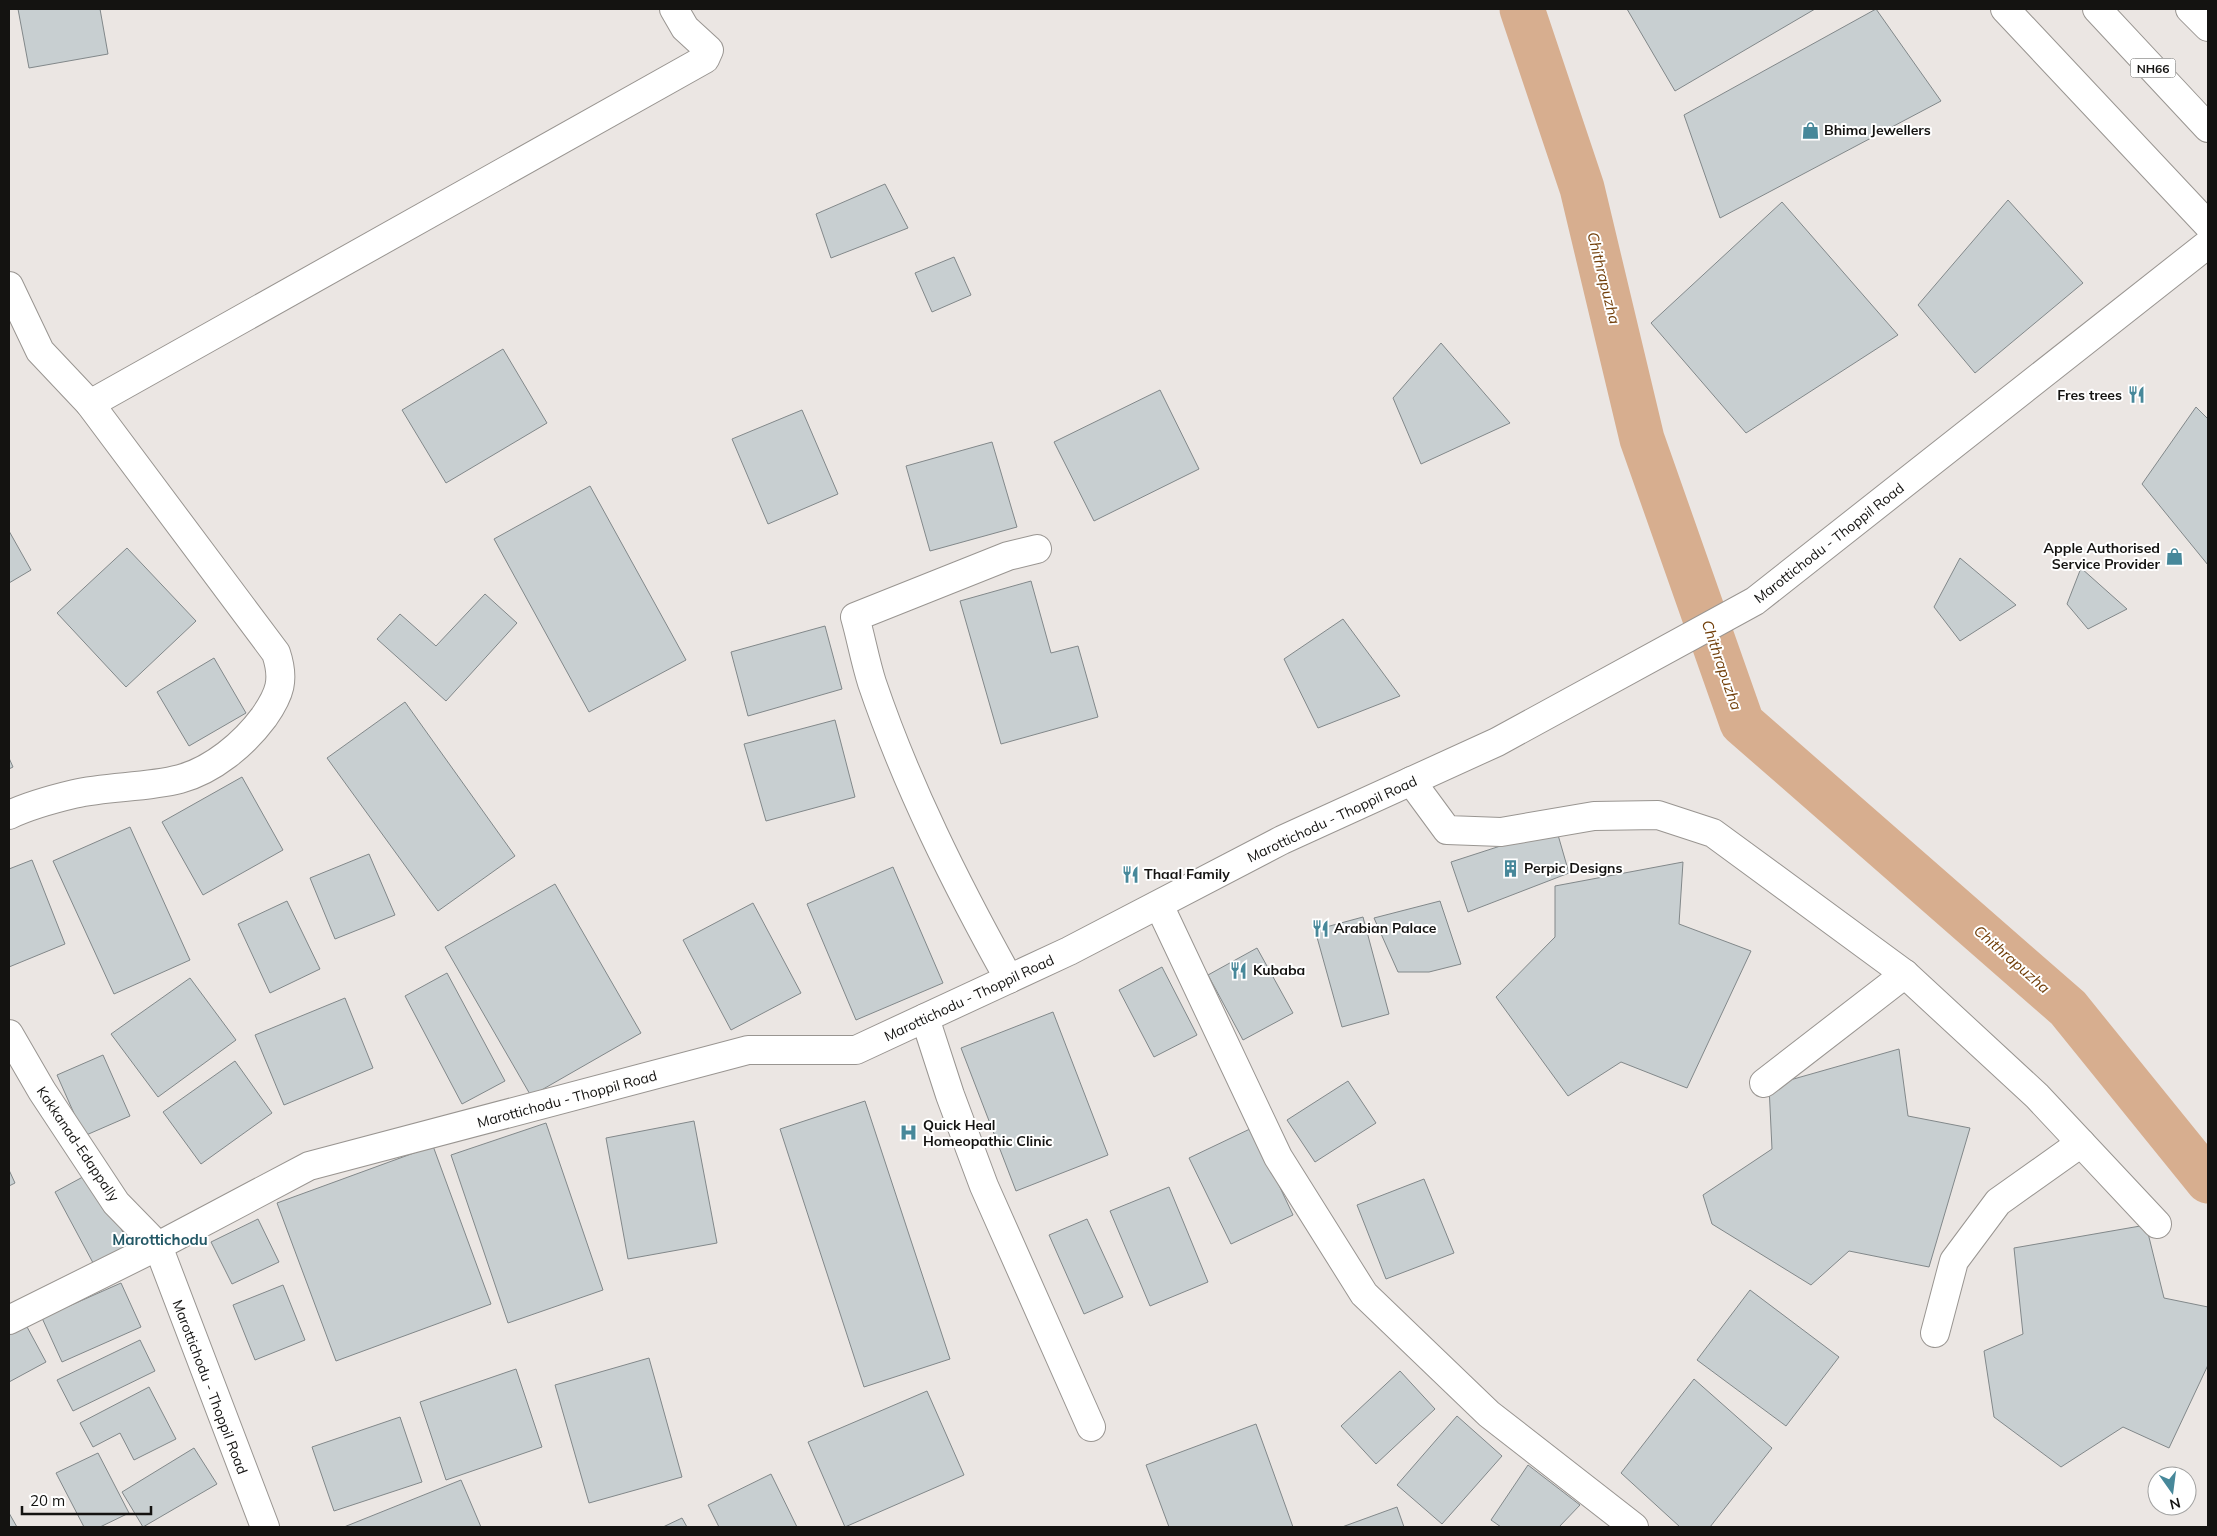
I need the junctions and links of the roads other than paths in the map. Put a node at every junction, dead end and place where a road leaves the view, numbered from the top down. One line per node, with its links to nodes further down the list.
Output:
1 (674, 9): 10 (main road)
2 (2005, 9): 7 (main road)
3 (2097, 9): 6 (main road, NH66)
4 (2190, 9): 5 (main road)
5 (2208, 27)
6 (2208, 128)
7 (2208, 225)
8 (2208, 244): 12 (main road, Marottichodu - Thoppil Road)
9 (9, 286): 10 (main road)
10 (90, 404): 13 (main road)
11 (1037, 549): 16 (main road)
12 (1411, 781): 14 (main road, Marottichodu - Thoppil Road); 15 (main road)
13 (9, 815)
14 (1159, 905): 16 (main road, Marottichodu - Thoppil Road); 27 (main road)
15 (1905, 974): 19 (main road); 20 (main road)
16 (1009, 978): 17 (main road, Marottichodu - Thoppil Road)
17 (925, 1018): 22 (main road, Marottichodu - Thoppil Road); 25 (main road)
18 (9, 1034): 22 (main road, Kakkanad-Edappally)
19 (1764, 1083)
20 (2081, 1142): 21 (main road); 24 (main road)
21 (2157, 1224)
22 (158, 1246): 23 (main road, Marottichodu - Thoppil Road); 26 (main road, Marottichodu - Thoppil Road)
23 (9, 1320)
24 (1935, 1333)
25 (1091, 1427)
26 (265, 1527)
27 (1634, 1527)

